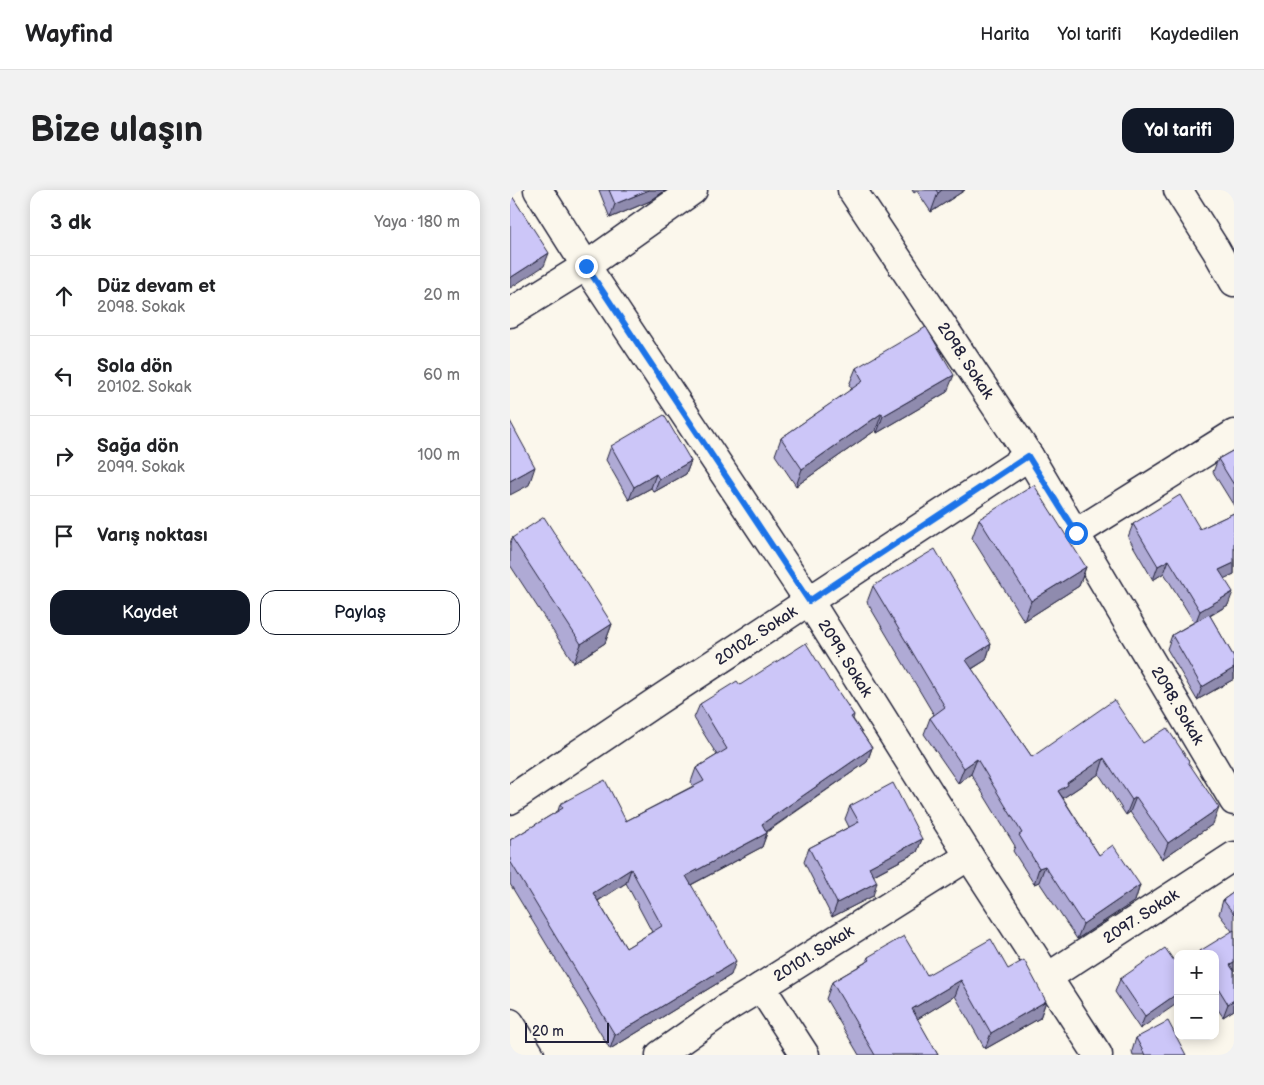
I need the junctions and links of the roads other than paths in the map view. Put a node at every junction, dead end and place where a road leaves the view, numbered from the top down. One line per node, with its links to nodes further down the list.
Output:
1 (538, 190): 5 (street, 2099. Sokak)
2 (693, 190): 5 (street)
3 (852, 190): 9 (street, 2098. Sokak)
4 (1178, 190): 6 (street)
5 (586, 266): 7 (street); 11 (street, 2099. Sokak)
6 (1234, 282)
7 (510, 313)
8 (1234, 434): 10 (street)
9 (1028, 456): 10 (street, 2098. Sokak); 11 (street, 20102. Sokak)
10 (1076, 533): 13 (street, 2098. Sokak)
11 (809, 601): 12 (street, 20102. Sokak); 14 (street, 2099. Sokak)
12 (510, 800)
13 (1234, 801)
14 (969, 856): 16 (street, 2099. Sokak); 17 (street, 20101. Sokak)
15 (1234, 856): 16 (street, 2097. Sokak)
16 (1048, 977): 22 (street, 2099. Sokak)
17 (761, 987): 20 (street, 20101. Sokak); 21 (street)
18 (510, 1023): 19 (street)
19 (530, 1055)
20 (660, 1055)
21 (805, 1055)
22 (1098, 1055)

